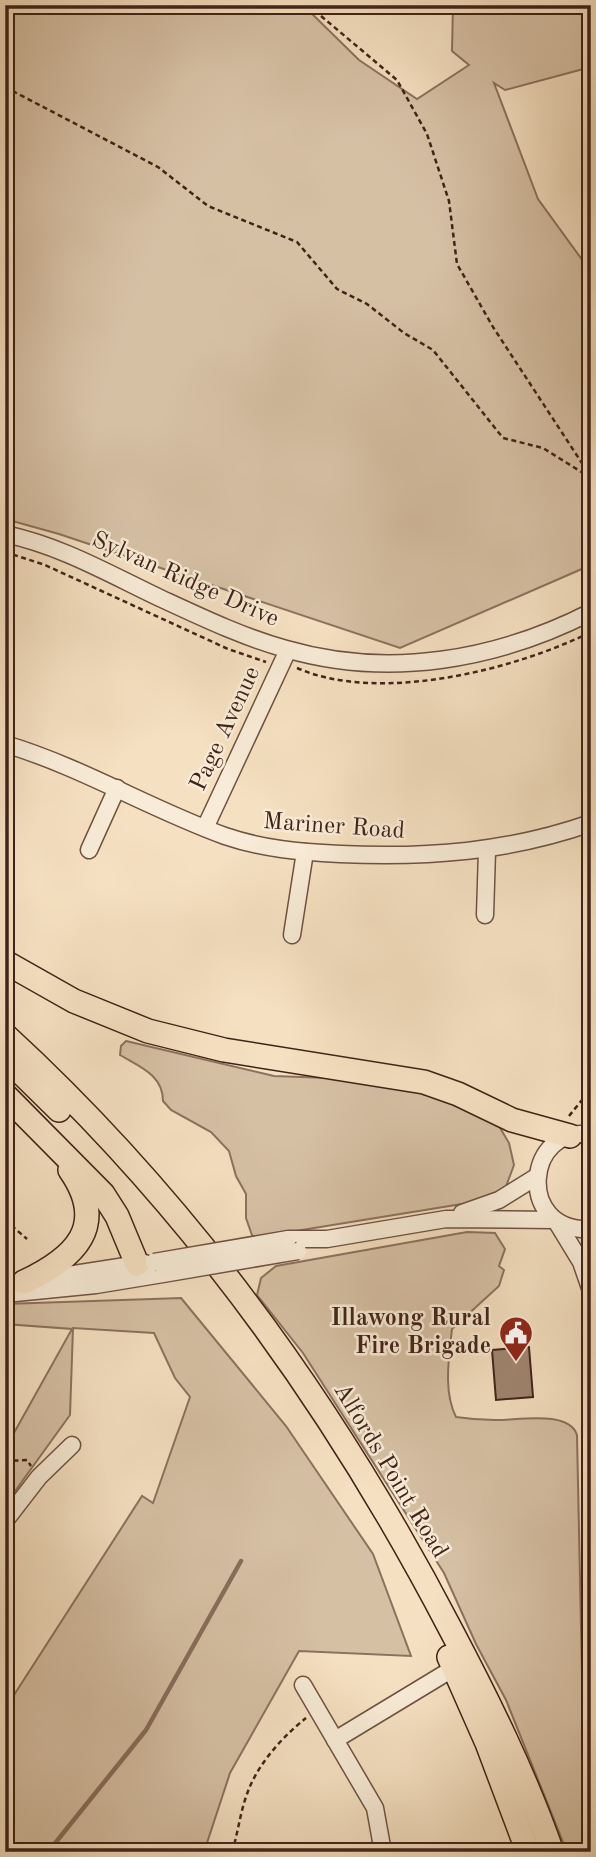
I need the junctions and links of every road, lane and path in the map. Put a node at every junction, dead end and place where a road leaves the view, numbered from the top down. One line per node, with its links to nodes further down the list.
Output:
1 (308, 5): 3 (path)
2 (5, 87): 3 (path)
3 (591, 477)
4 (5, 534): 6 (street, Sylvan Ridge Drive)
5 (591, 612): 6 (street, Sylvan Ridge Drive)
6 (288, 650): 10 (street, Page Avenue)
7 (5, 744): 8 (street, Mariner Road)
8 (117, 788): 10 (street, Mariner Road); 11 (street)
9 (591, 823): 12 (street, Mariner Road)
10 (205, 828): 13 (street, Mariner Road)
11 (89, 850)
12 (487, 851): 13 (street, Mariner Road); 14 (street)
13 (304, 852): 15 (street)
14 (485, 915)
15 (292, 935)
16 (5, 962): 20 (highway)
17 (5, 1035): 42 (highway, Alfords Point Road)
18 (5, 1057): 35 (highway, Alfords Point Road)
19 (5, 1095): 21 (highway)
20 (584, 1134): 22 (street)
21 (53, 1145): 28 (highway); 29 (highway)
22 (536, 1177): 23 (street); 25 (street)
23 (446, 1219): 25 (street); 28 (street, bridge)
24 (5, 1220): 27 (path)
25 (556, 1220): 26 (street); 30 (street)
26 (591, 1229)
27 (27, 1239)
28 (152, 1269): 29 (street)
29 (11, 1286)
30 (591, 1291)
31 (72, 1445): 33 (street)
32 (5, 1461): 33 (path)
33 (39, 1476): 34 (street)
34 (5, 1521)
35 (454, 1668): 38 (street); 41 (highway, Alfords Point Road)
36 (303, 1685): 37 (street)
37 (318, 1708): 38 (street); 39 (path)
38 (335, 1740): 40 (street)
39 (232, 1852)
40 (383, 1852)
41 (528, 1852)
42 (552, 1852)

